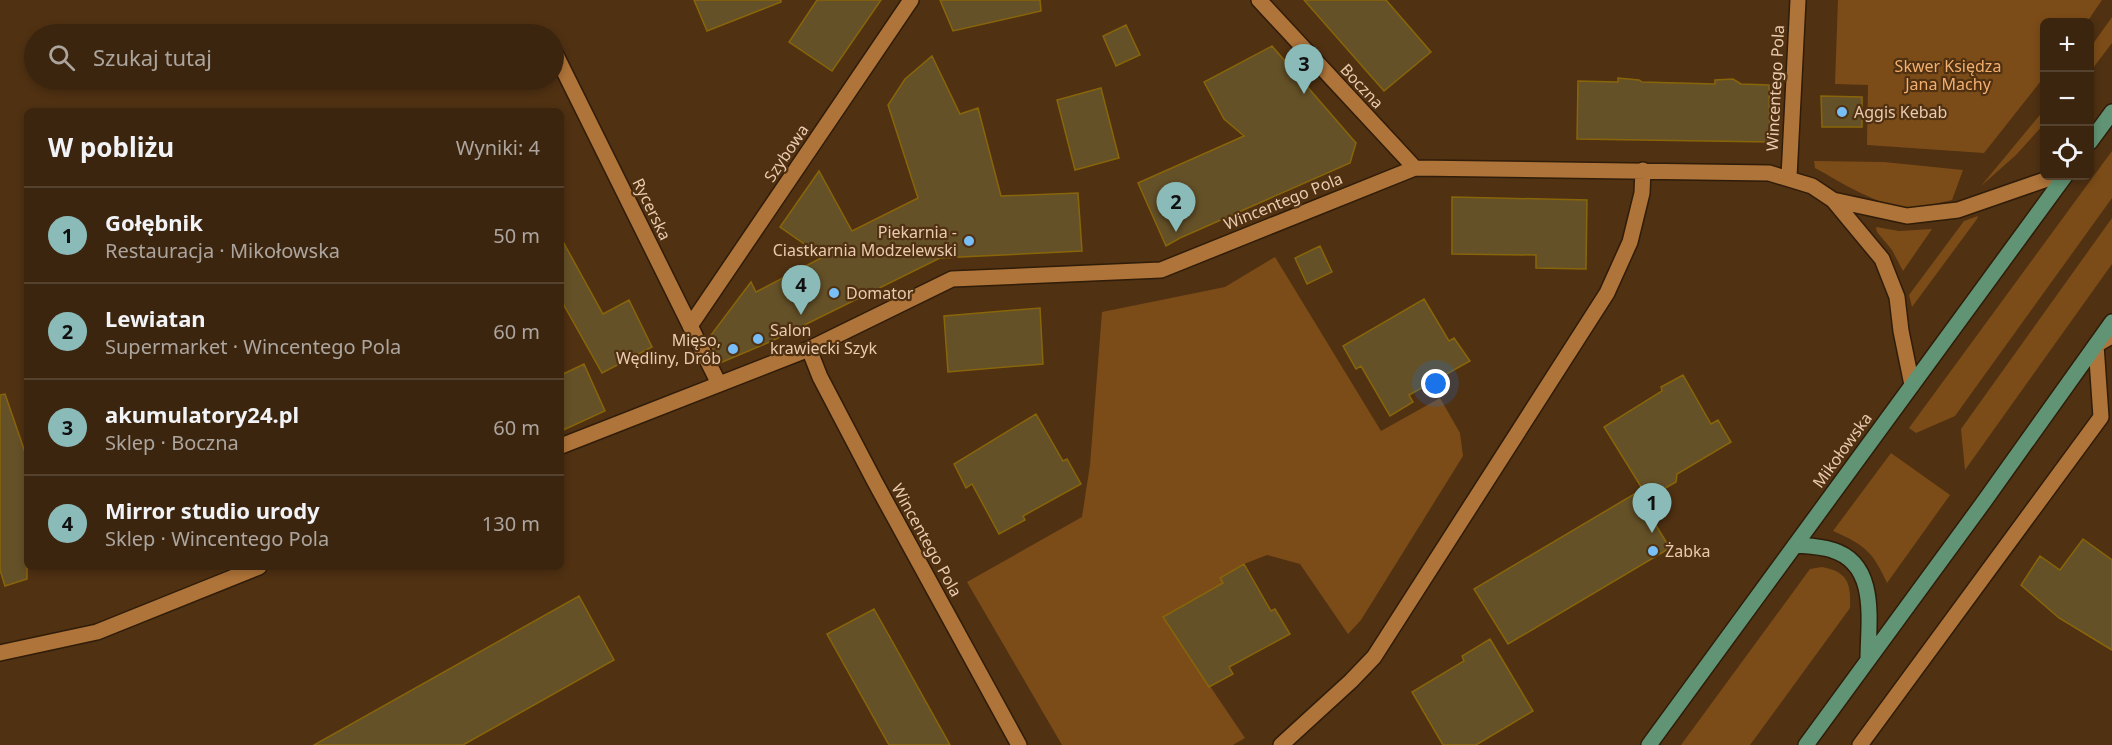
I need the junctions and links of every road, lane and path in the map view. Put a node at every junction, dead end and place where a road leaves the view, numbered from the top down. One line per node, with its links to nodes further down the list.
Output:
1 (911, 0): 14 (street, Szybowa)
2 (1259, 0): 7 (street, Boczna)
3 (1798, 0): 9 (street, Wincentego Pola)
4 (564, 71): 14 (street, Rycerska)
5 (2112, 112): 6 (main road)
6 (2094, 137)
7 (1415, 168): 8 (street, Wincentego Pola); 17 (street, Wincentego Pola)
8 (1643, 170): 9 (street, Wincentego Pola); 26 (street)
9 (1789, 177): 12 (street, Wincentego Pola)
10 (2044, 180): 12 (street, Wincentego Pola)
11 (2062, 180): 19 (main road, Mikołowska)
12 (1833, 200): 19 (street, Wincentego Pola)
13 (2112, 322): 16 (main road)
14 (690, 326): 18 (street, Rycerska)
15 (2112, 336): 16 (street)
16 (2096, 345): 24 (main road); 29 (street)
17 (809, 349): 18 (street, Wincentego Pola); 25 (street, Wincentego Pola)
18 (718, 384): 20 (street, Wincentego Pola)
19 (1912, 385): 21 (main road, Mikołowska)
20 (564, 445)
21 (1795, 545): 24 (main road); 27 (main road, Mikołowska)
22 (252, 570): 23 (street)
23 (0, 653)
24 (1868, 660): 28 (main road)
25 (1019, 745)
26 (1281, 745)
27 (1649, 745)
28 (1806, 745)
29 (1860, 745)

